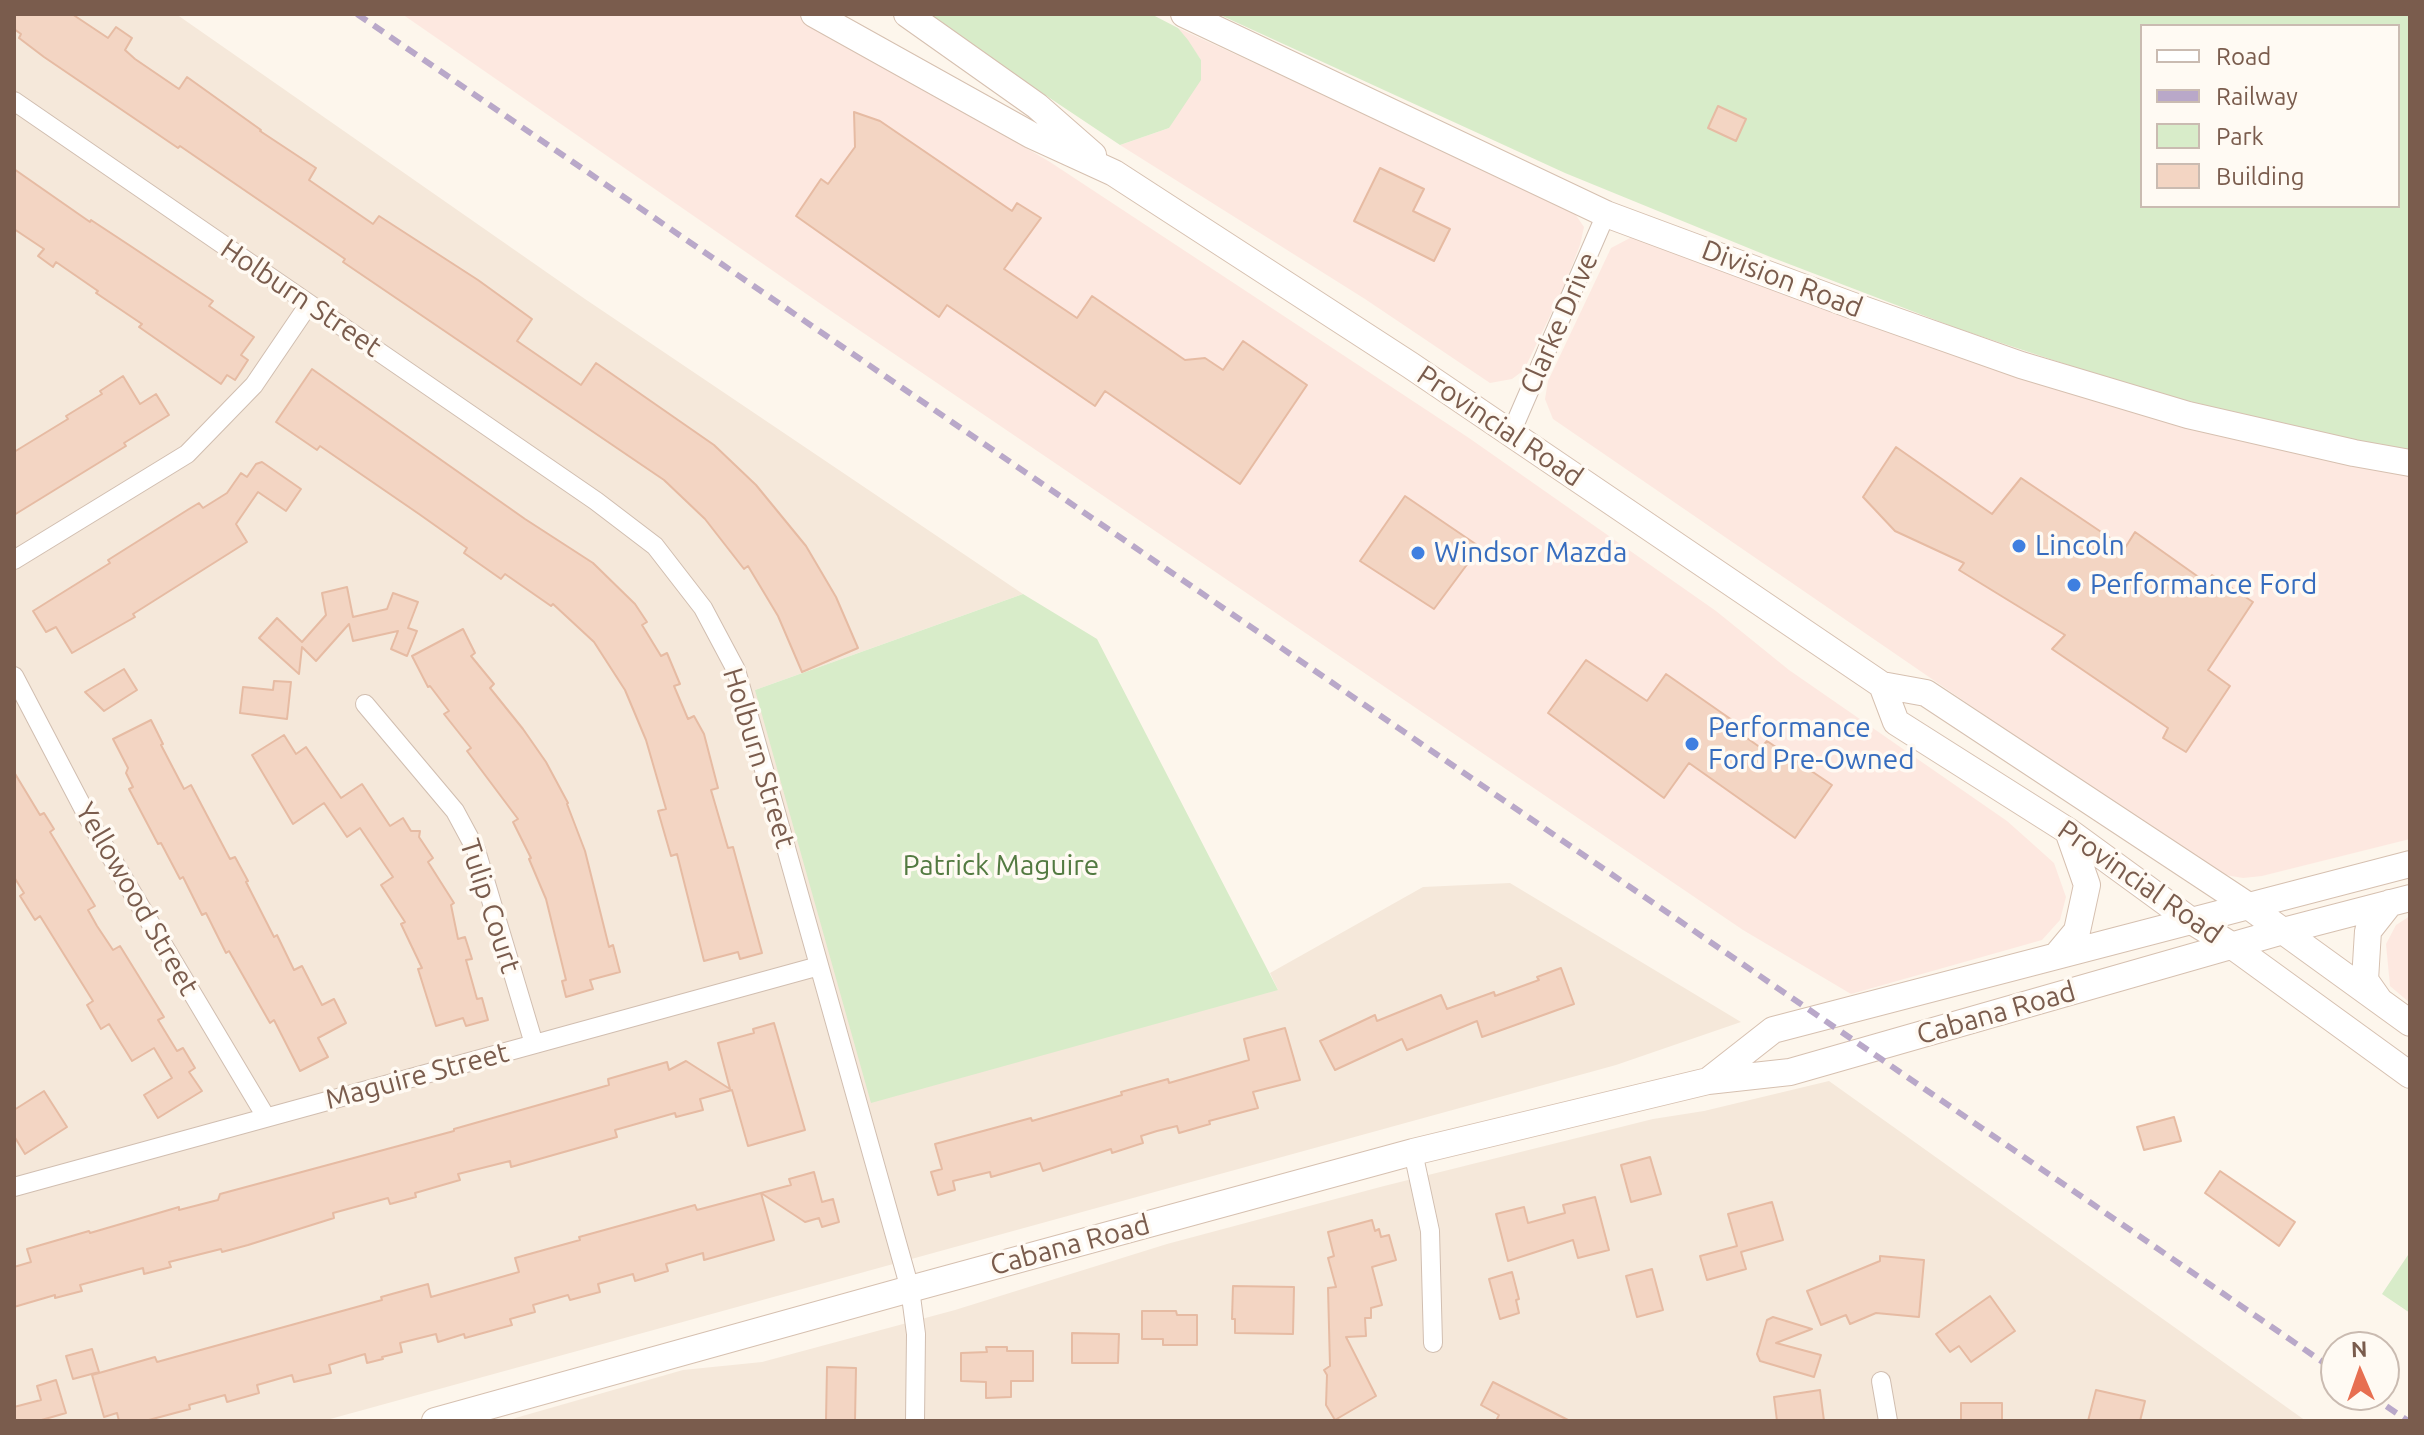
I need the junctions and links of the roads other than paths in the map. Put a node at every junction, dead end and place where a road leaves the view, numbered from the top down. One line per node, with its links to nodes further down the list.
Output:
1 (814, 14): 5 (main road, Provincial Road)
2 (907, 14): 5 (main road, Provincial Road)
3 (1184, 14): 6 (main road, Division Road)
4 (14, 101): 7 (street, Holburn Street)
5 (1114, 173): 8 (main road, Provincial Road)
6 (1606, 214): 8 (street, Clarke Drive); 9 (main road, Division Road)
7 (309, 304): 10 (street); 22 (street, Holburn Street)
8 (1511, 433): 12 (main road, Provincial Road)
9 (2410, 463)
10 (14, 560)
11 (14, 676): 28 (street, Yellowood Street)
12 (1882, 685): 14 (main road, Provincial Road); 17 (main road, Provincial Road)
13 (365, 704): 25 (street, Tulip Court)
14 (2068, 831): 18 (main road, Provincial Road); 21 (main road)
15 (2410, 864): 17 (main road, Cabana Road)
16 (2400, 900): 19 (main road, Cabana Road); 23 (main road)
17 (2247, 905): 18 (main road, Cabana Road); 19 (main road, Provincial Road)
18 (2190, 920): 20 (main road, Provincial Road); 21 (main road, Cabana Road)
19 (2283, 931): 20 (main road, Cabana Road); 23 (main road, Provincial Road)
20 (2231, 945): 26 (main road, Provincial Road); 27 (main road, Cabana Road)
21 (2057, 955): 27 (main road, Cabana Road)
22 (819, 966): 25 (street, Maguire Street); 31 (street, Holburn Street)
23 (2381, 1003): 24 (main road, Provincial Road)
24 (2410, 1023)
25 (534, 1044): 28 (street, Maguire Street)
26 (2410, 1075)
27 (1708, 1081): 29 (main road, Cabana Road)
28 (266, 1117): 30 (street, Maguire Street)
29 (1413, 1152): 31 (main road, Cabana Road); 32 (street)
30 (14, 1187)
31 (910, 1289): 34 (main road, Cabana Road); 35 (street, Holburn Street)
32 (1433, 1343)
33 (1881, 1381): 36 (street)
34 (435, 1421)
35 (915, 1421)
36 (1888, 1421)

